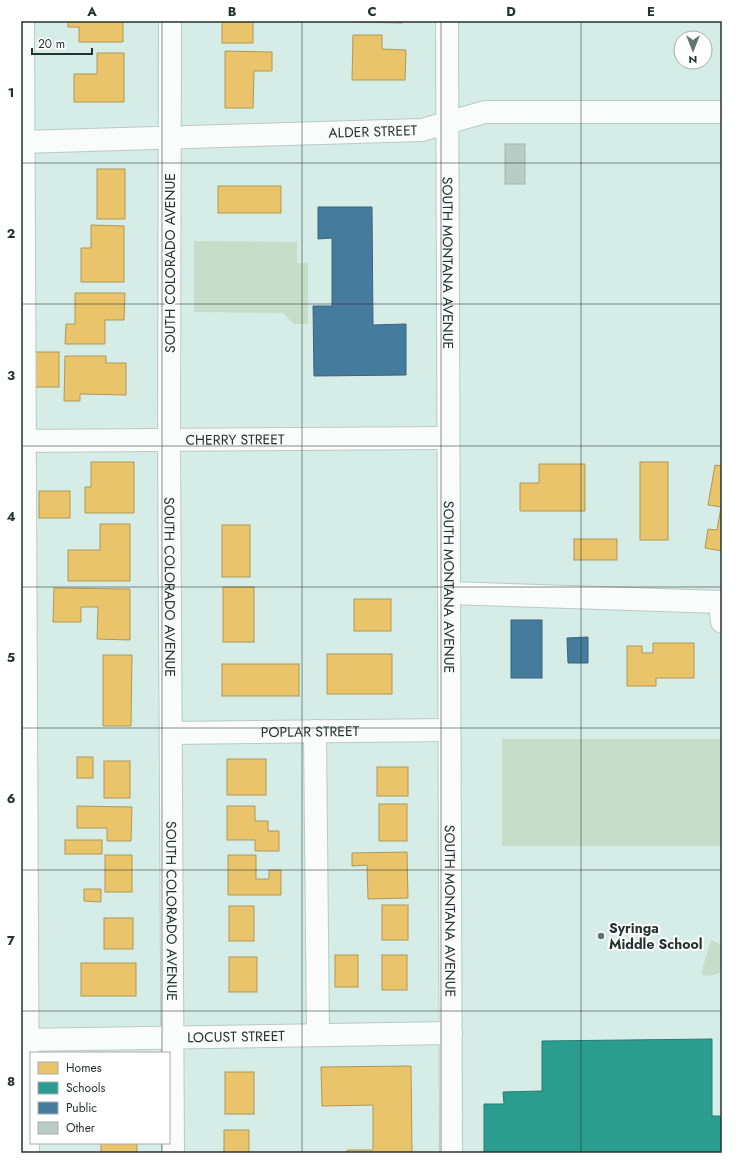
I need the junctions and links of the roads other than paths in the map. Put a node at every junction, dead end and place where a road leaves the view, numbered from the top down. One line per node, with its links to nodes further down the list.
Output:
1 (23, 21): 7 (street)
2 (170, 21): 6 (street, SOUTH COLORADO AVENUE)
3 (447, 21): 5 (street, SOUTH MONTANA AVENUE)
4 (722, 112): 5 (street, ALDER STREET)
5 (447, 123): 6 (street, ALDER STREET); 8 (street, SOUTH MONTANA AVENUE)
6 (170, 136): 7 (street, ALDER STREET); 9 (street, SOUTH COLORADO AVENUE)
7 (22, 142): 10 (street)
8 (448, 438): 9 (street, CHERRY STREET); 11 (street, SOUTH MONTANA AVENUE)
9 (169, 440): 10 (street, CHERRY STREET); 15 (street, SOUTH COLORADO AVENUE)
10 (23, 441): 19 (street)
11 (449, 593): 12 (street); 13 (street, SOUTH MONTANA AVENUE)
12 (721, 609)
13 (450, 730): 14 (street, POPLAR STREET); 16 (street, SOUTH MONTANA AVENUE)
14 (315, 731): 15 (street, POPLAR STREET); 17 (street)
15 (171, 733): 18 (street, SOUTH COLORADO AVENUE)
16 (451, 1033): 17 (street, LOCUST STREET); 24 (street, SOUTH MONTANA AVENUE)
17 (318, 1035): 18 (street, LOCUST STREET)
18 (173, 1038): 19 (street, LOCUST STREET); 21 (street, SOUTH COLORADO AVENUE)
19 (24, 1040): 20 (street)
20 (29, 1123): 22 (street)
21 (171, 1126): 23 (street, SOUTH COLORADO AVENUE)
22 (28, 1153)
23 (173, 1153)
24 (451, 1153)

